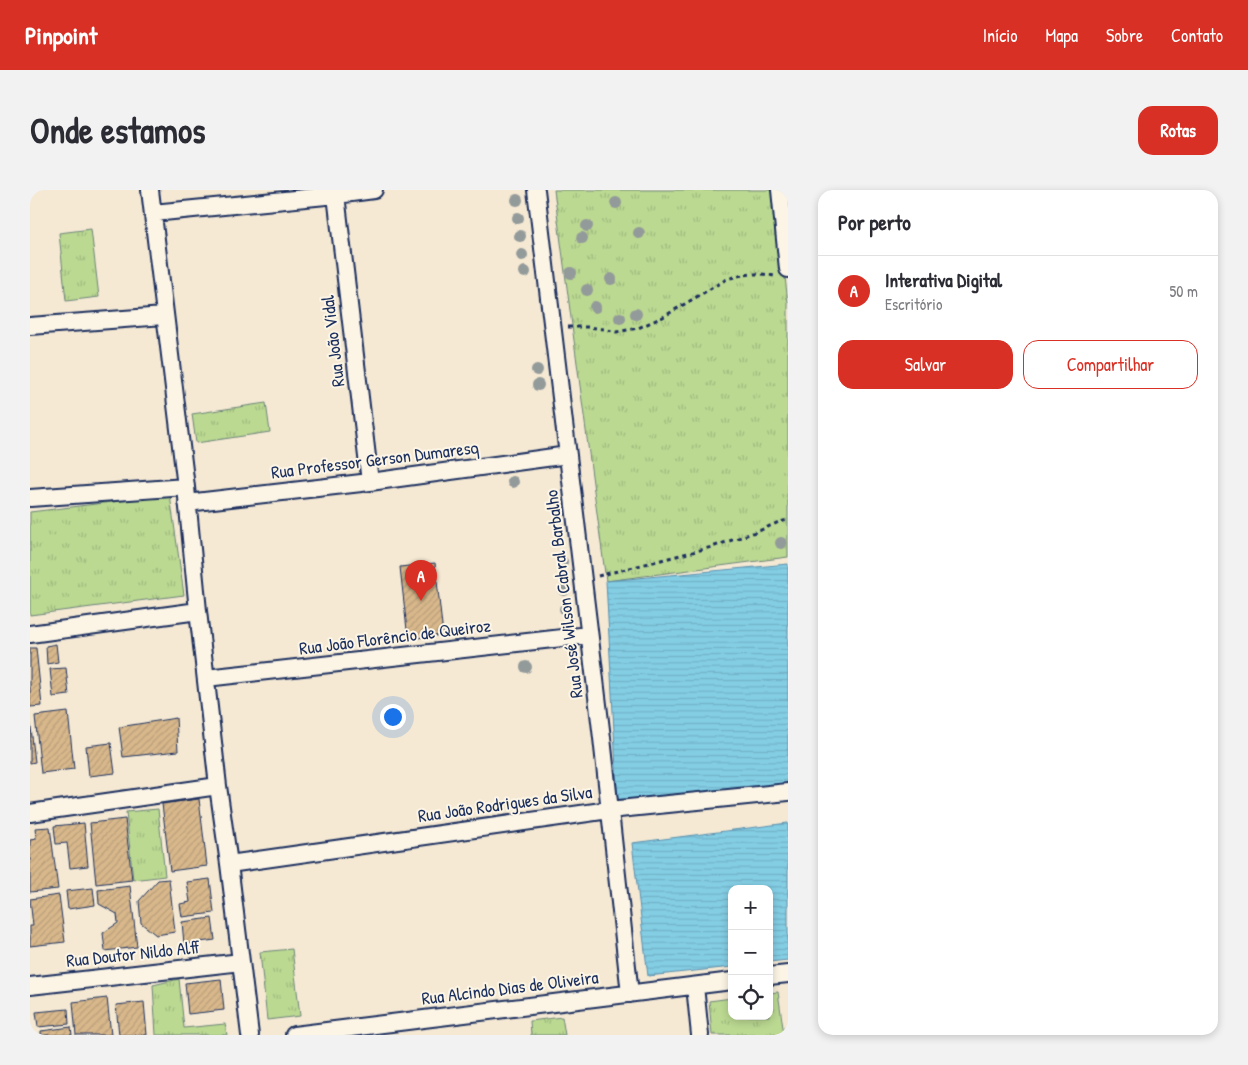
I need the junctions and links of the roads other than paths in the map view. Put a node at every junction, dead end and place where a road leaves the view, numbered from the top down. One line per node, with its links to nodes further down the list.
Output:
1 (150, 190): 6 (street)
2 (374, 190): 5 (street)
3 (536, 190): 10 (street, Rua José Wilson Cabral Barbalho)
4 (780, 190): 7 (street)
5 (336, 195): 6 (street); 11 (street, Rua João Vidal)
6 (153, 213): 8 (street)
7 (784, 273)
8 (164, 316): 9 (street); 12 (street)
9 (30, 326)
10 (568, 455): 11 (street, Rua Professor Gerson Dumaresq); 16 (street, Rua José Wilson Cabral Barbalho)
11 (370, 482): 12 (street, Rua Professor Gerson Dumaresq)
12 (186, 495): 13 (street, Rua Professor Gerson Dumaresq); 14 (street)
13 (30, 498)
14 (198, 611): 15 (street); 17 (street)
15 (30, 634)
16 (589, 635): 17 (street, Rua João Florêncio de Queiroz); 20 (street, Rua José Wilson Cabral Barbalho)
17 (206, 678): 18 (street)
18 (218, 786): 21 (street); 22 (street)
19 (788, 792): 20 (street, Rua João Rodrigues da Silva)
20 (609, 810): 22 (street, Rua João Rodrigues da Silva); 29 (street, Rua José Wilson Cabral Barbalho)
21 (30, 813)
22 (229, 864): 23 (street)
23 (241, 962): 27 (street, Rua Doutor Nildo Alff); 30 (street)
24 (788, 974): 25 (street)
25 (773, 976)
26 (728, 982): 28 (street, Rua Alcindo Dias de Oliveira)
27 (30, 986)
28 (696, 986): 29 (street, Rua Alcindo Dias de Oliveira); 32 (street)
29 (630, 994): 31 (street, Rua Alcindo Dias de Oliveira)
30 (250, 1035)
31 (294, 1035)
32 (700, 1035)

